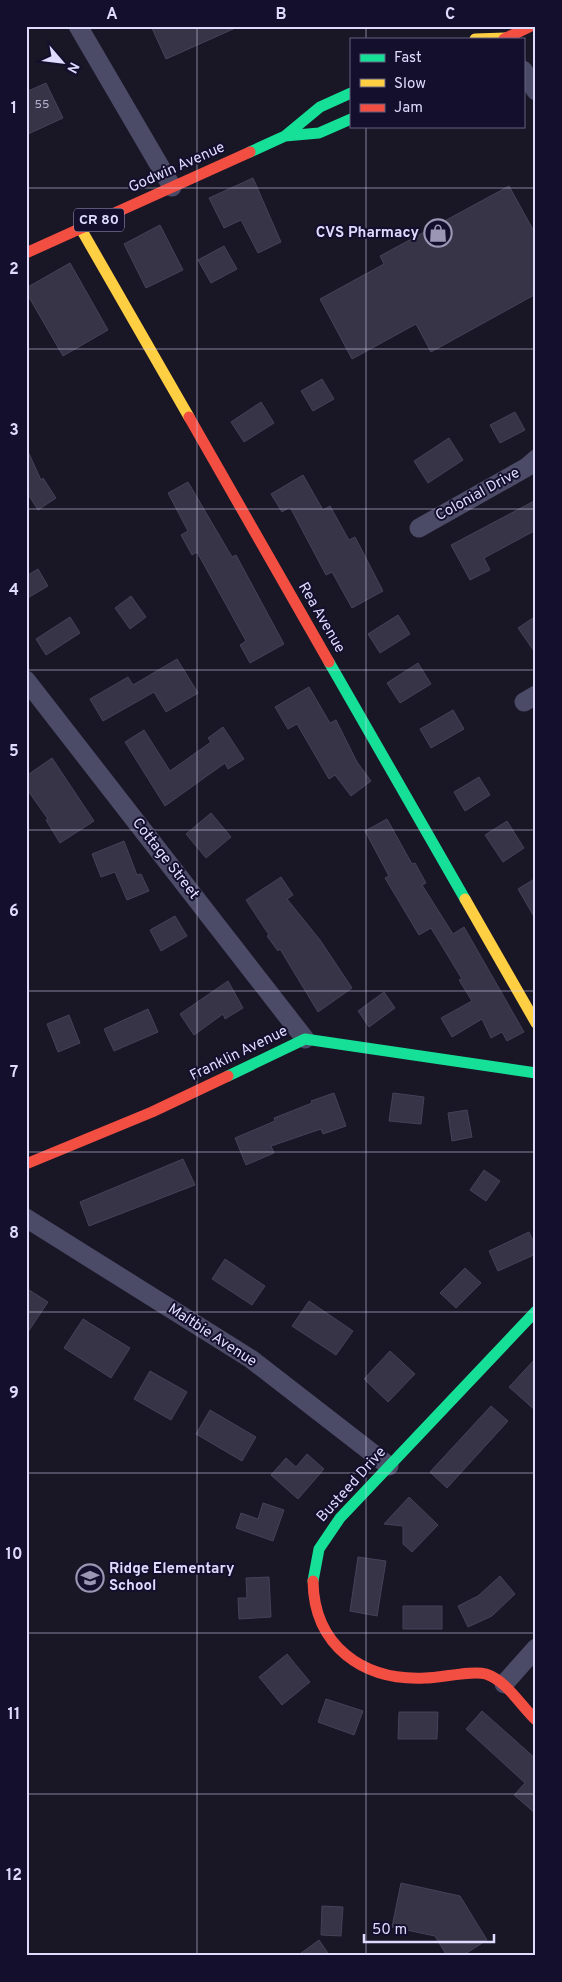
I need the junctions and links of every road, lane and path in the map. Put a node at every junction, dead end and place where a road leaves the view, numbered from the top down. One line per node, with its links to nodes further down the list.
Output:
1 (78, 26): 9 (street)
2 (528, 27): 3 (street)
3 (505, 38)
4 (524, 72): 5 (street)
5 (536, 92)
6 (350, 93): 8 (street, Godwin Avenue / CR 80)
7 (350, 119): 8 (street, Godwin Avenue / CR 80)
8 (285, 136): 9 (street, Godwin Avenue / CR 80)
9 (172, 187): 10 (street, Godwin Avenue / CR 80)
10 (80, 229): 11 (street, Godwin Avenue / CR 80); 15 (street, Rea Avenue)
11 (26, 253)
12 (536, 459): 13 (street, Colonial Drive)
13 (419, 528)
14 (26, 680): 16 (street, Cottage Street)
15 (536, 1023)
16 (305, 1039): 17 (street, Franklin Avenue); 18 (street, Franklin Avenue)
17 (536, 1073)
18 (26, 1164)
19 (26, 1218): 21 (street, Maltbie Avenue)
20 (536, 1311): 21 (street, Busteed Drive)
21 (389, 1466): 23 (street, Busteed Drive)
22 (536, 1648): 23 (street)
23 (504, 1684): 24 (street, Busteed Drive)
24 (536, 1720)

